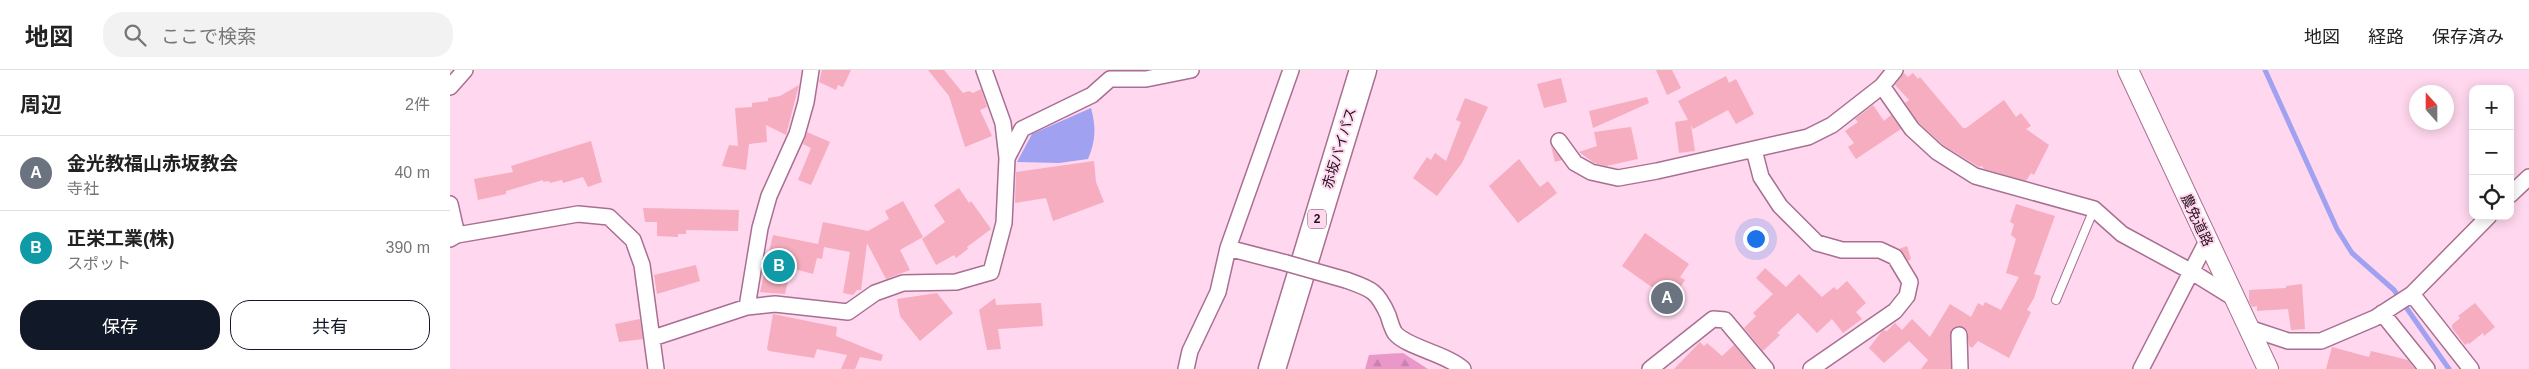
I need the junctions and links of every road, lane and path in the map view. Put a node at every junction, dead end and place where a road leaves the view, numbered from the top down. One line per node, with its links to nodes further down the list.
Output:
1 (466, 70): 11 (street)
2 (811, 70): 27 (street)
3 (984, 70): 14 (street)
4 (1191, 70): 14 (street)
5 (1291, 70): 22 (street)
6 (1363, 70): 34 (highway, 赤坂バイパス / 2)
7 (1372, 70): 35 (highway, 赤坂バイパス / 2)
8 (1895, 70): 10 (street)
9 (2128, 70): 21 (street, 農免道路)
10 (1882, 86): 13 (street); 18 (street)
11 (450, 87)
12 (1559, 141): 13 (street)
13 (1754, 150): 39 (street)
14 (1007, 158): 27 (street)
15 (2529, 177): 16 (street)
16 (2514, 191)
17 (450, 204): 20 (street)
18 (2094, 210): 23 (street); 26 (lane)
19 (2485, 220): 24 (street)
20 (454, 237): 31 (street)
21 (2207, 241): 23 (street); 25 (street, 農免道路)
22 (1228, 248): 33 (street); 36 (street, bridge)
23 (2192, 272): 25 (street); 41 (street)
24 (2409, 296): 28 (street); 44 (street)
25 (2234, 298): 29 (street, 農免道路)
26 (2056, 300)
27 (747, 307): 31 (street)
28 (2385, 311): 29 (street); 43 (street)
29 (2249, 328): 42 (street, 農免道路)
30 (1959, 335): 40 (street)
31 (653, 338): 32 (street)
32 (656, 369)
33 (1186, 369)
34 (1272, 369)
35 (1283, 369)
36 (1463, 369)
37 (1650, 369): 38 (street)
38 (1766, 369)
39 (1811, 369)
40 (1960, 369)
41 (2141, 369)
42 (2268, 369)
43 (2427, 369)
44 (2471, 369)

